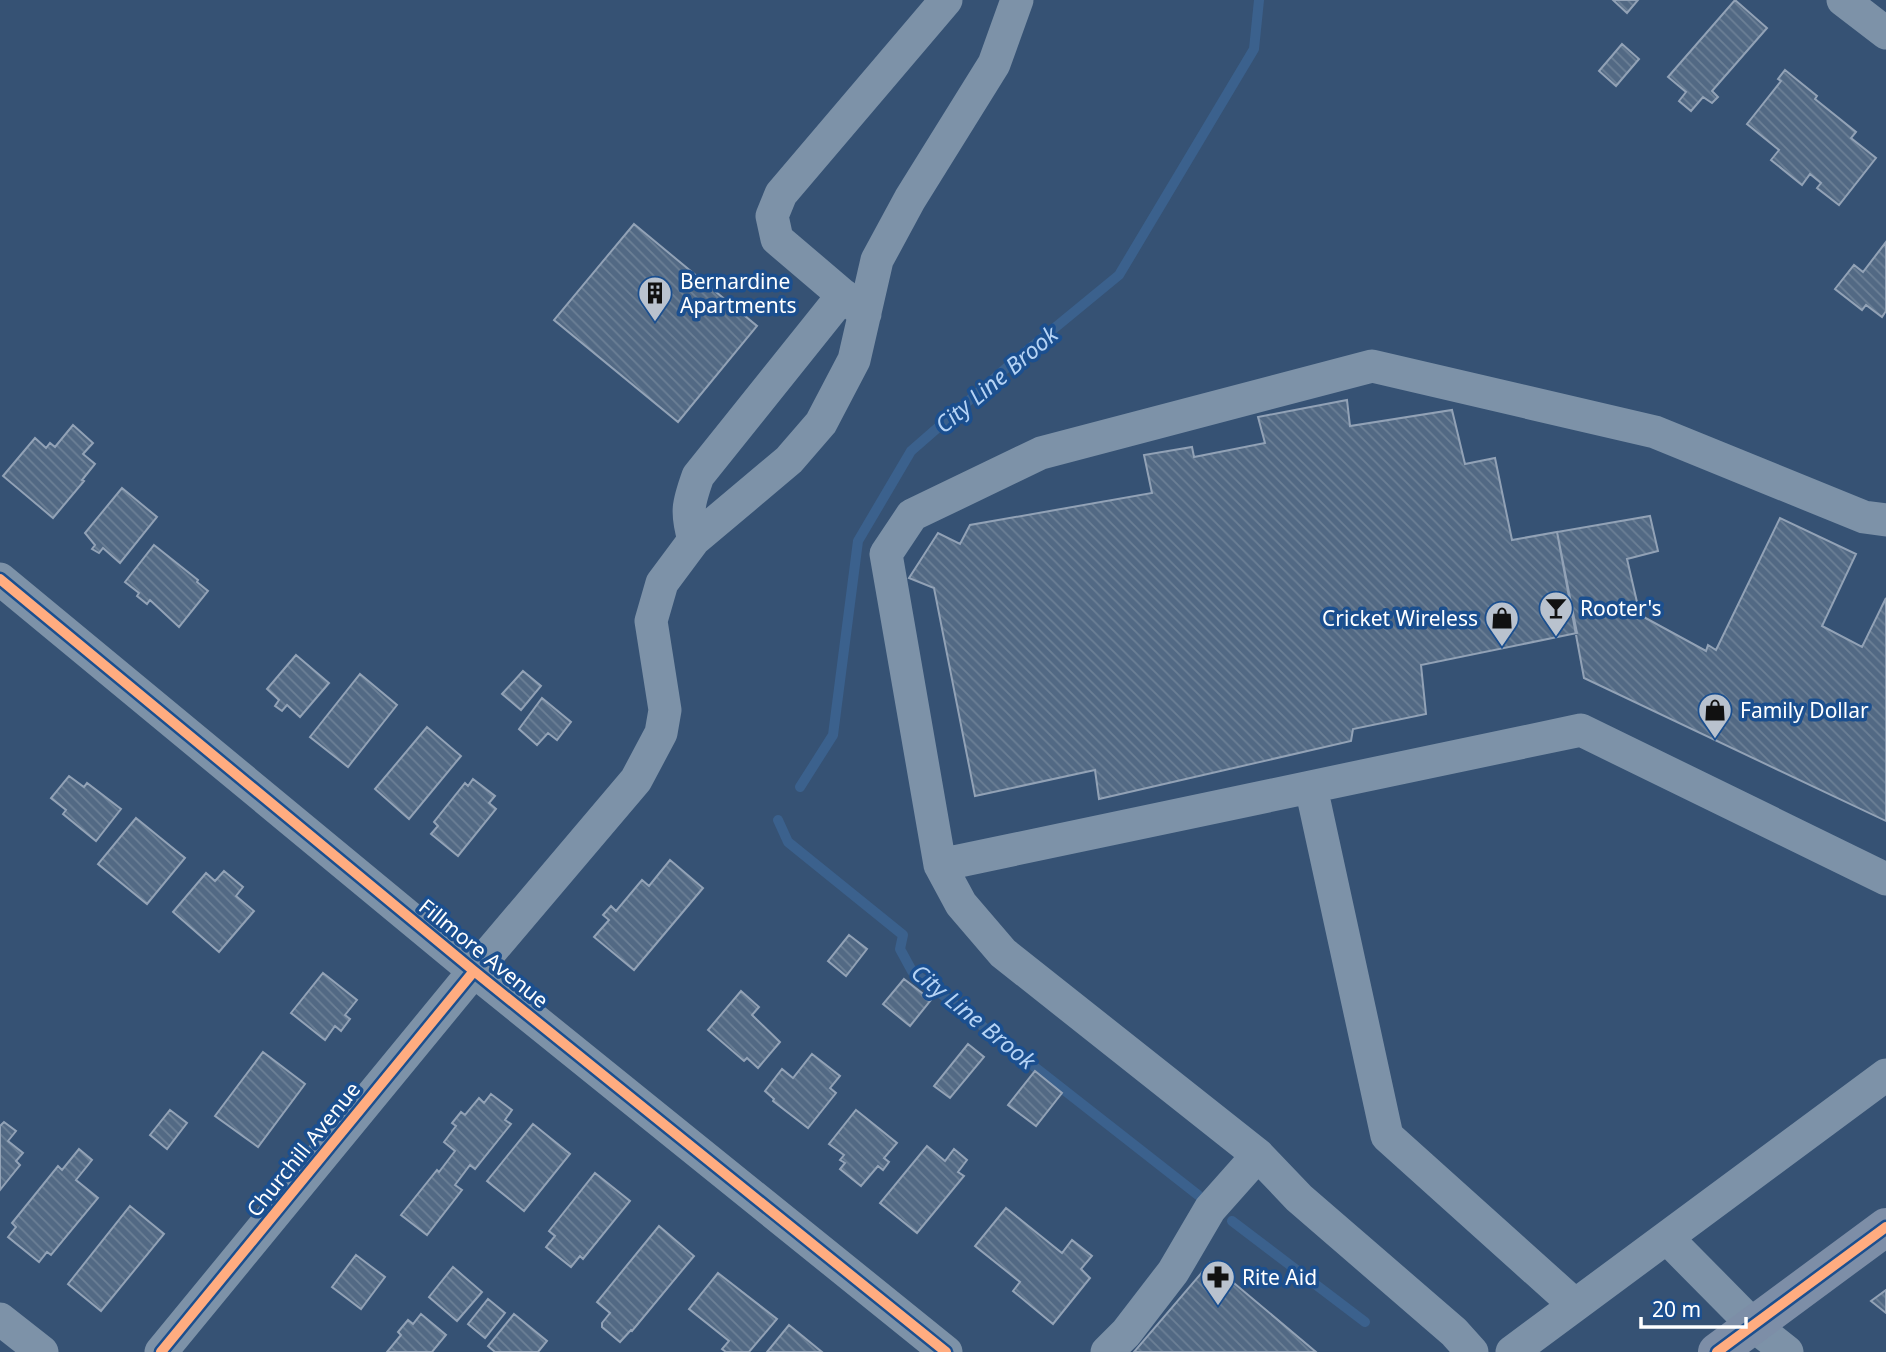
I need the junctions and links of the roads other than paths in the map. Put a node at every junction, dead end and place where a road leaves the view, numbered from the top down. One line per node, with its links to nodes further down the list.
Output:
1 (946, 0): 5 (street)
2 (1017, 0): 5 (street, Churchill Avenue)
3 (1843, 0): 4 (street)
4 (1886, 33)
5 (854, 305): 7 (street); 7 (street, Churchill Avenue)
6 (1886, 520): 10 (street)
7 (694, 540): 12 (street, Churchill Avenue)
8 (0, 579): 12 (street, Fillmore Avenue)
9 (1311, 787): 10 (street); 11 (street); 17 (street)
10 (940, 865): 14 (street)
11 (1886, 879)
12 (474, 971): 21 (street, Churchill Avenue); 22 (street, Fillmore Avenue)
13 (1886, 1075): 16 (street)
14 (1258, 1155): 23 (street); 24 (street)
15 (1886, 1227): 19 (main road)
16 (1667, 1238): 17 (street); 19 (street)
17 (1575, 1306): 25 (street)
18 (0, 1319): 20 (street)
19 (1753, 1325): 26 (main road); 27 (street)
20 (42, 1352)
21 (161, 1352)
22 (946, 1352)
23 (1107, 1352)
24 (1472, 1352)
25 (1512, 1352)
26 (1717, 1352)
27 (1787, 1352)

